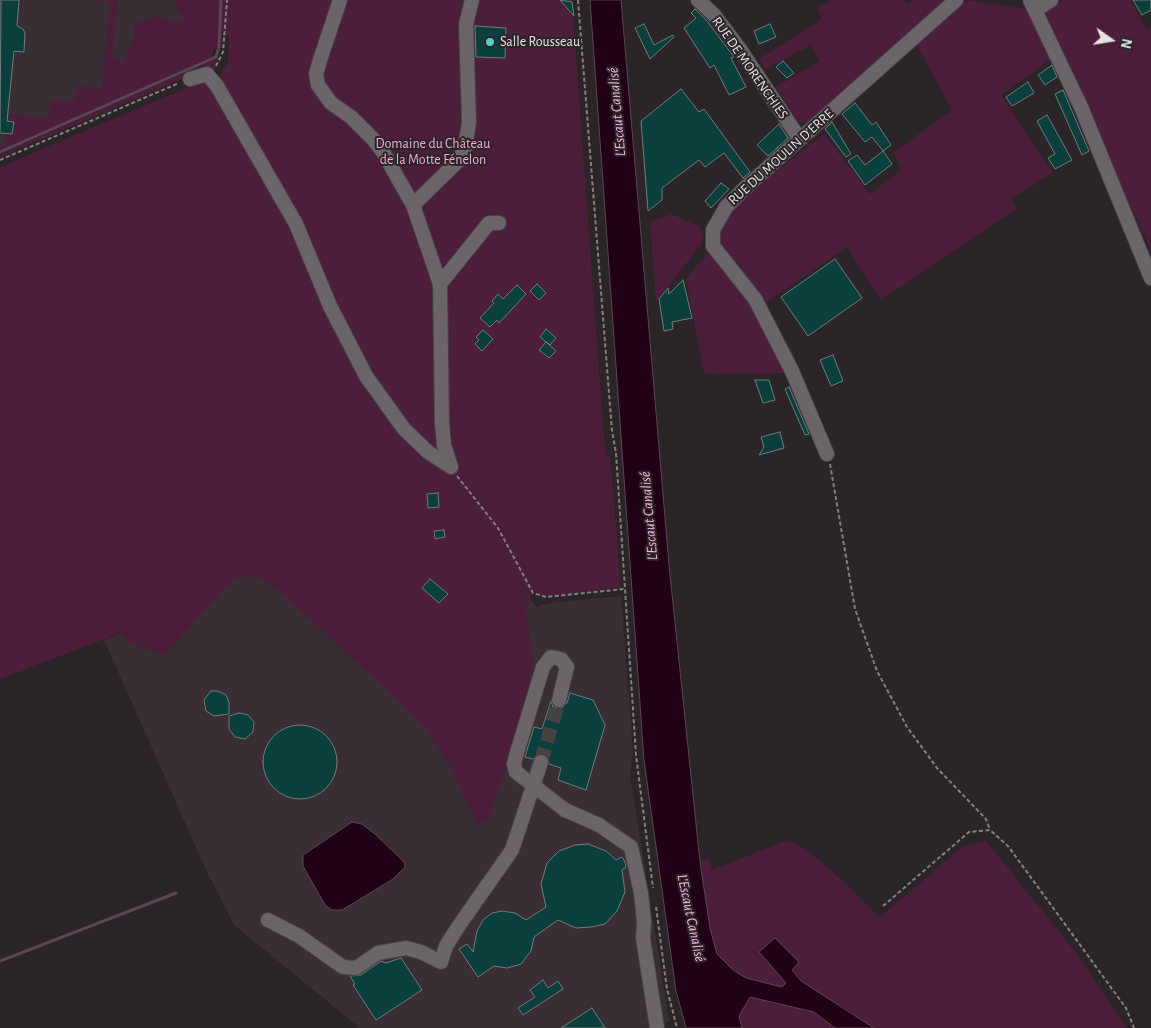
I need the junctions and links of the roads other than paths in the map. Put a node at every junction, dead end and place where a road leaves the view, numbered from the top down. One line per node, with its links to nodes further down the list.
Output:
1 (340, 0): 9 (street)
2 (472, 0): 9 (street)
3 (698, 0): 8 (street, RUE DE MORENCHIES)
4 (956, 0): 8 (street, RUE DU MOULIN D'ERRE)
5 (1051, 0): 6 (street)
6 (1033, 5): 11 (street)
7 (190, 79): 12 (street)
8 (799, 138): 13 (street, RUE DU MOULIN D'ERRE)
9 (413, 205): 12 (street)
10 (498, 223): 12 (street)
11 (1151, 278)
12 (440, 284)
13 (827, 454)
14 (560, 700): 16 (street)
15 (541, 762): 16 (street)
16 (534, 786): 17 (street); 18 (street)
17 (268, 920)
18 (656, 1028)

